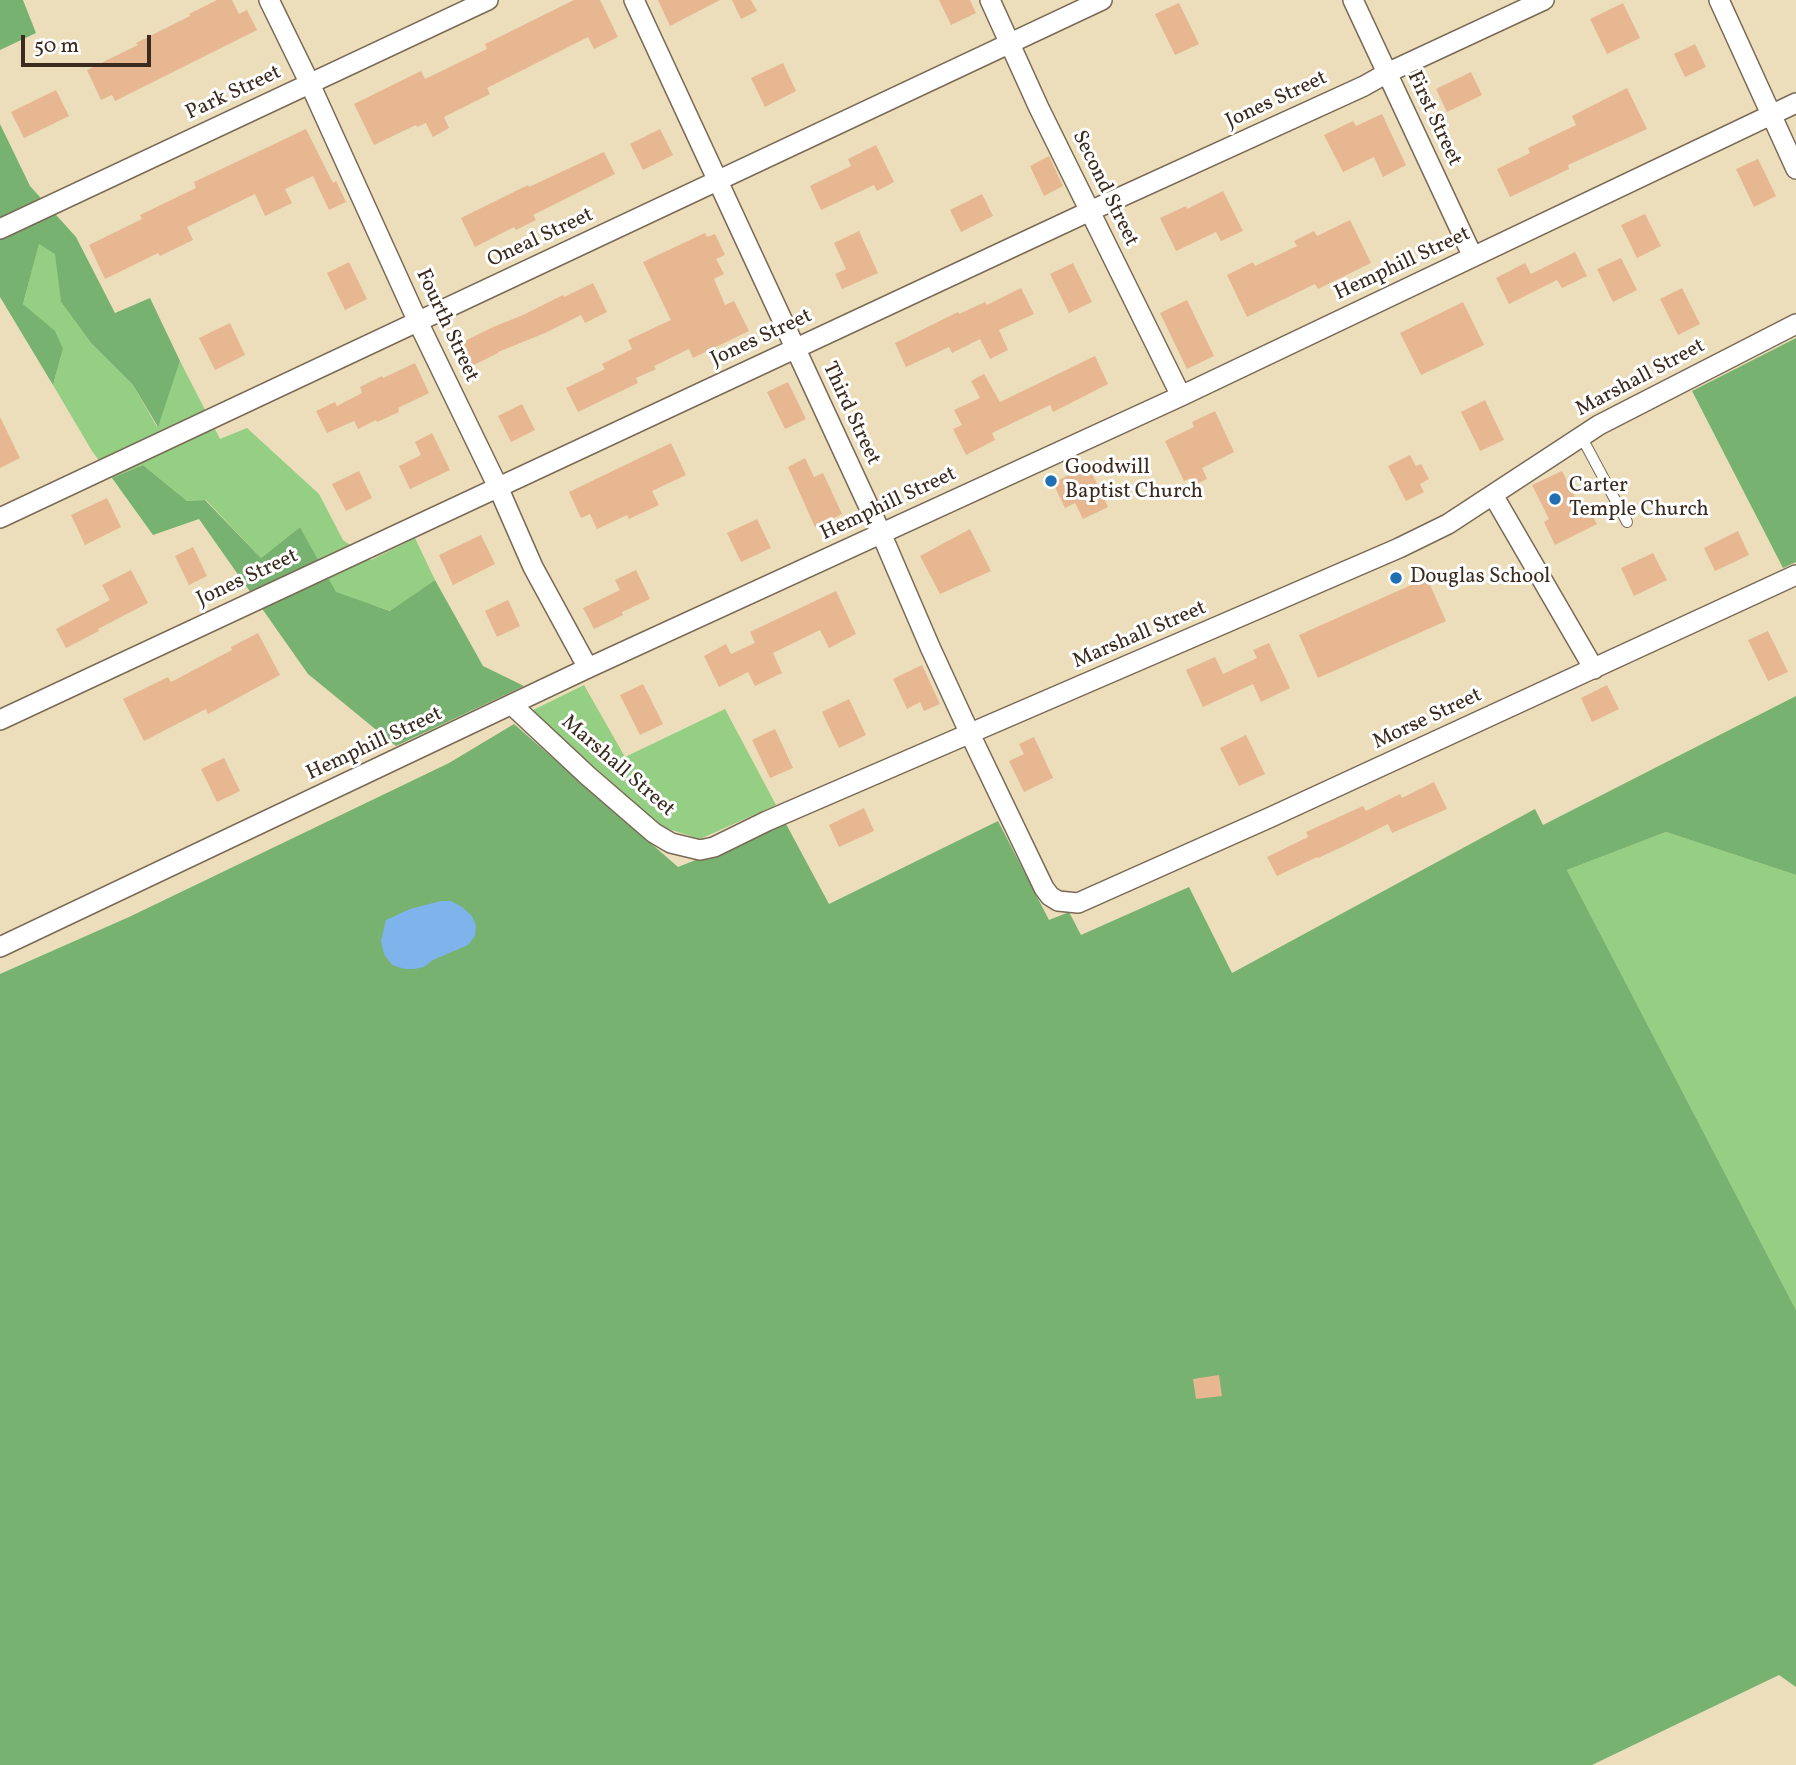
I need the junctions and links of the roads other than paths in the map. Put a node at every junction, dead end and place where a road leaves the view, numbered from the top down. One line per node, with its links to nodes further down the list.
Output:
1 (269, 0): 11 (street, Fourth Street)
2 (488, 0): 11 (street, Park Street)
3 (634, 0): 15 (street, Third Street)
4 (990, 0): 9 (street, Second Street)
5 (1102, 0): 9 (street, Oneal Street)
6 (1353, 0): 10 (street, First Street)
7 (1544, 0): 10 (street, Jones Street)
8 (1719, 0): 13 (street)
9 (1010, 43): 15 (street, Oneal Street); 16 (street, Second Street)
10 (1387, 73): 16 (street, Jones Street); 18 (street, First Street)
11 (310, 83): 17 (street, Park Street); 19 (street, Fourth Street)
12 (1796, 103): 13 (street, Hemphill Street)
13 (1771, 114): 14 (street); 18 (street, Hemphill Street)
14 (1796, 169)
15 (716, 181): 19 (street, Oneal Street); 21 (street, Third Street)
16 (1090, 211): 21 (street, Jones Street); 22 (street, Second Street)
17 (0, 229)
18 (1473, 257): 22 (street, Hemphill Street)
19 (418, 322): 24 (street, Fourth Street); 26 (street, Oneal Street)
20 (1796, 324): 23 (street, Marshall Street)
21 (795, 349): 24 (street, Jones Street); 28 (street, Third Street)
22 (1181, 396): 28 (street, Hemphill Street)
23 (1581, 436): 25 (street, Marshall Street); 27 (lane)
24 (498, 487): 30 (street, Fourth Street); 33 (street, Jones Street)
25 (1493, 495): 31 (street); 34 (street, Marshall Street)
26 (0, 518)
27 (1627, 522)
28 (881, 533): 30 (street, Hemphill Street); 34 (street, Third Street)
29 (1796, 575): 31 (street, Morse Street)
30 (588, 668): 32 (street, Hemphill Street)
31 (1594, 669): 35 (street, Morse Street)
32 (512, 705): 34 (street, Marshall Street); 36 (street, Hemphill Street)
33 (0, 720)
34 (970, 734): 35 (street, Third Street)
35 (1078, 903)
36 (0, 947)

